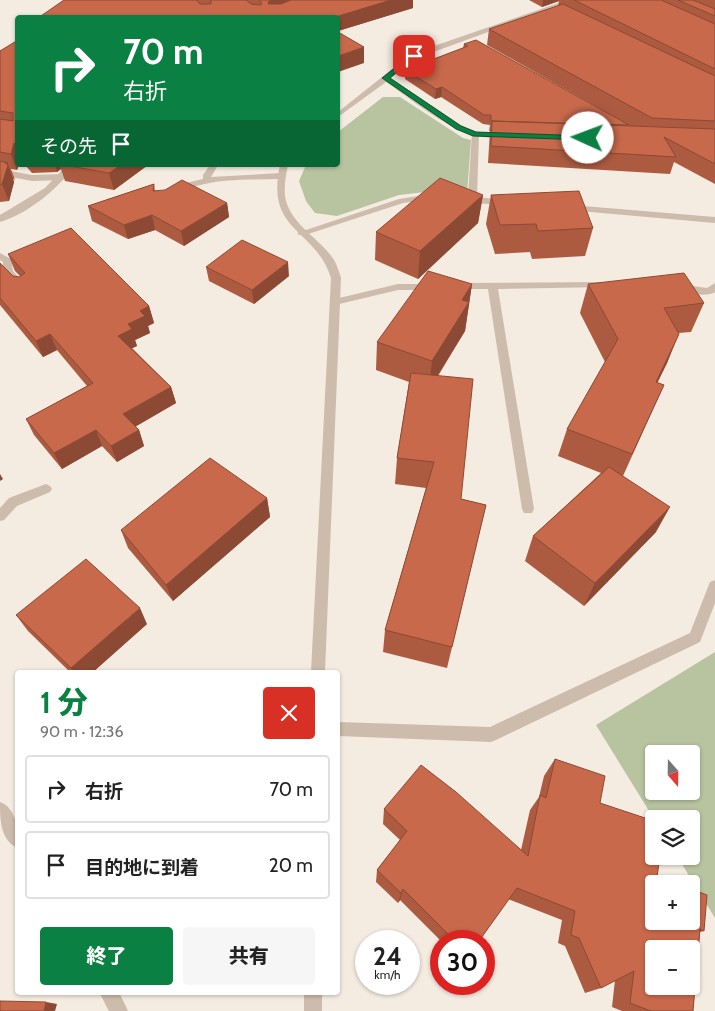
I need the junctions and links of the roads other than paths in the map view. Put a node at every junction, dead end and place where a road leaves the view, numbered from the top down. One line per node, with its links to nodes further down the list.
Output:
1 (573, 0): 2 (street)
2 (547, 9): 3 (street); 4 (street)
3 (555, 13)
4 (463, 37): 5 (street); 6 (street)
5 (479, 46)
6 (385, 78): 7 (street); 8 (street)
7 (340, 113)
8 (475, 134): 9 (street); 17 (street)
9 (515, 136)
10 (69, 167): 14 (street)
11 (213, 167): 15 (street)
12 (282, 170): 15 (street); 22 (street)
13 (0, 172): 14 (street)
14 (62, 177): 20 (street)
15 (207, 180): 16 (street)
16 (168, 198)
17 (472, 200): 18 (street); 22 (street)
18 (521, 204)
19 (560, 207): 21 (street)
20 (0, 219)
21 (715, 220)
22 (302, 234): 29 (street)
23 (8, 258): 28 (street)
24 (664, 284): 27 (street)
25 (617, 285): 26 (street)
26 (493, 286): 29 (street); 31 (street)
27 (715, 286)
28 (24, 289)
29 (335, 302): 34 (street)
30 (46, 489): 32 (street)
31 (528, 510)
32 (0, 516)
33 (715, 586): 35 (street)
34 (318, 670)
35 (340, 729)
36 (0, 810): 37 (street)
37 (15, 835)
38 (110, 995): 40 (street)
39 (313, 995): 41 (street)
40 (119, 1011)
41 (312, 1011)

